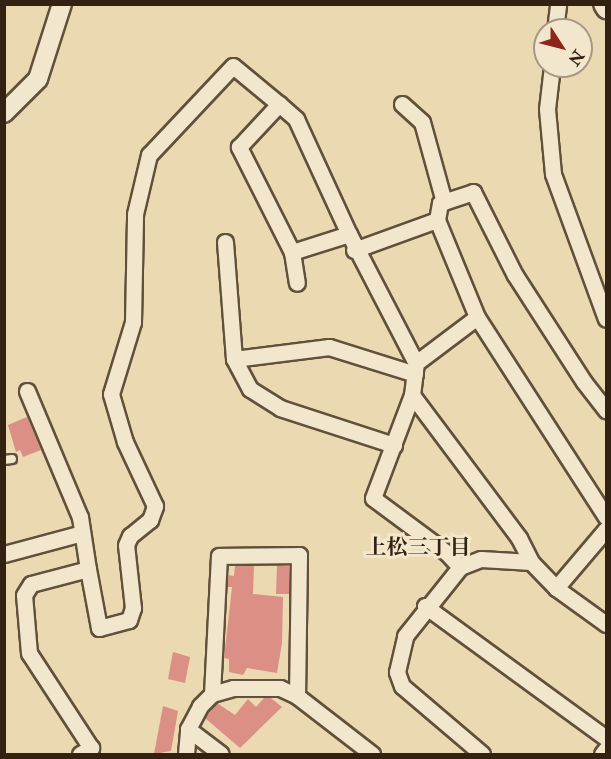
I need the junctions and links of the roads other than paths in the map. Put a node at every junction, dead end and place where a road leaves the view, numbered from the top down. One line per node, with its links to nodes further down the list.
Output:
1 (62, 4): 7 (street)
2 (603, 4): 3 (street)
3 (606, 9)
4 (551, 78): 16 (street)
5 (279, 104): 10 (street); 13 (street); 29 (street)
6 (402, 104): 8 (street)
7 (4, 113)
8 (444, 202): 9 (street); 21 (street)
9 (437, 220): 12 (street); 15 (street)
10 (349, 234): 12 (street); 13 (street)
11 (225, 242): 17 (street)
12 (354, 250): 18 (street)
13 (292, 252): 14 (street)
14 (297, 283)
15 (477, 317): 18 (street); 23 (street)
16 (606, 319)
17 (234, 360): 18 (street); 22 (street)
18 (415, 369): 20 (street)
19 (27, 391): 25 (street)
20 (412, 395): 22 (street); 27 (street)
21 (606, 410)
22 (394, 445): 28 (street)
23 (606, 517)
24 (606, 529): 30 (street)
25 (82, 533): 26 (street); 29 (street)
26 (4, 554)
27 (531, 562): 28 (street); 30 (street)
28 (460, 567): 31 (street)
29 (88, 569): 38 (street)
30 (556, 588): 32 (street)
31 (426, 606): 36 (street); 42 (street)
32 (606, 624)
33 (212, 693): 34 (street); 34 (street); 35 (street)
34 (297, 696): 41 (street)
35 (188, 729): 39 (street); 40 (street)
36 (606, 738)
37 (606, 749): 43 (street)
38 (80, 754)
39 (186, 754)
40 (221, 754)
41 (372, 754)
42 (482, 754)
43 (602, 754)

